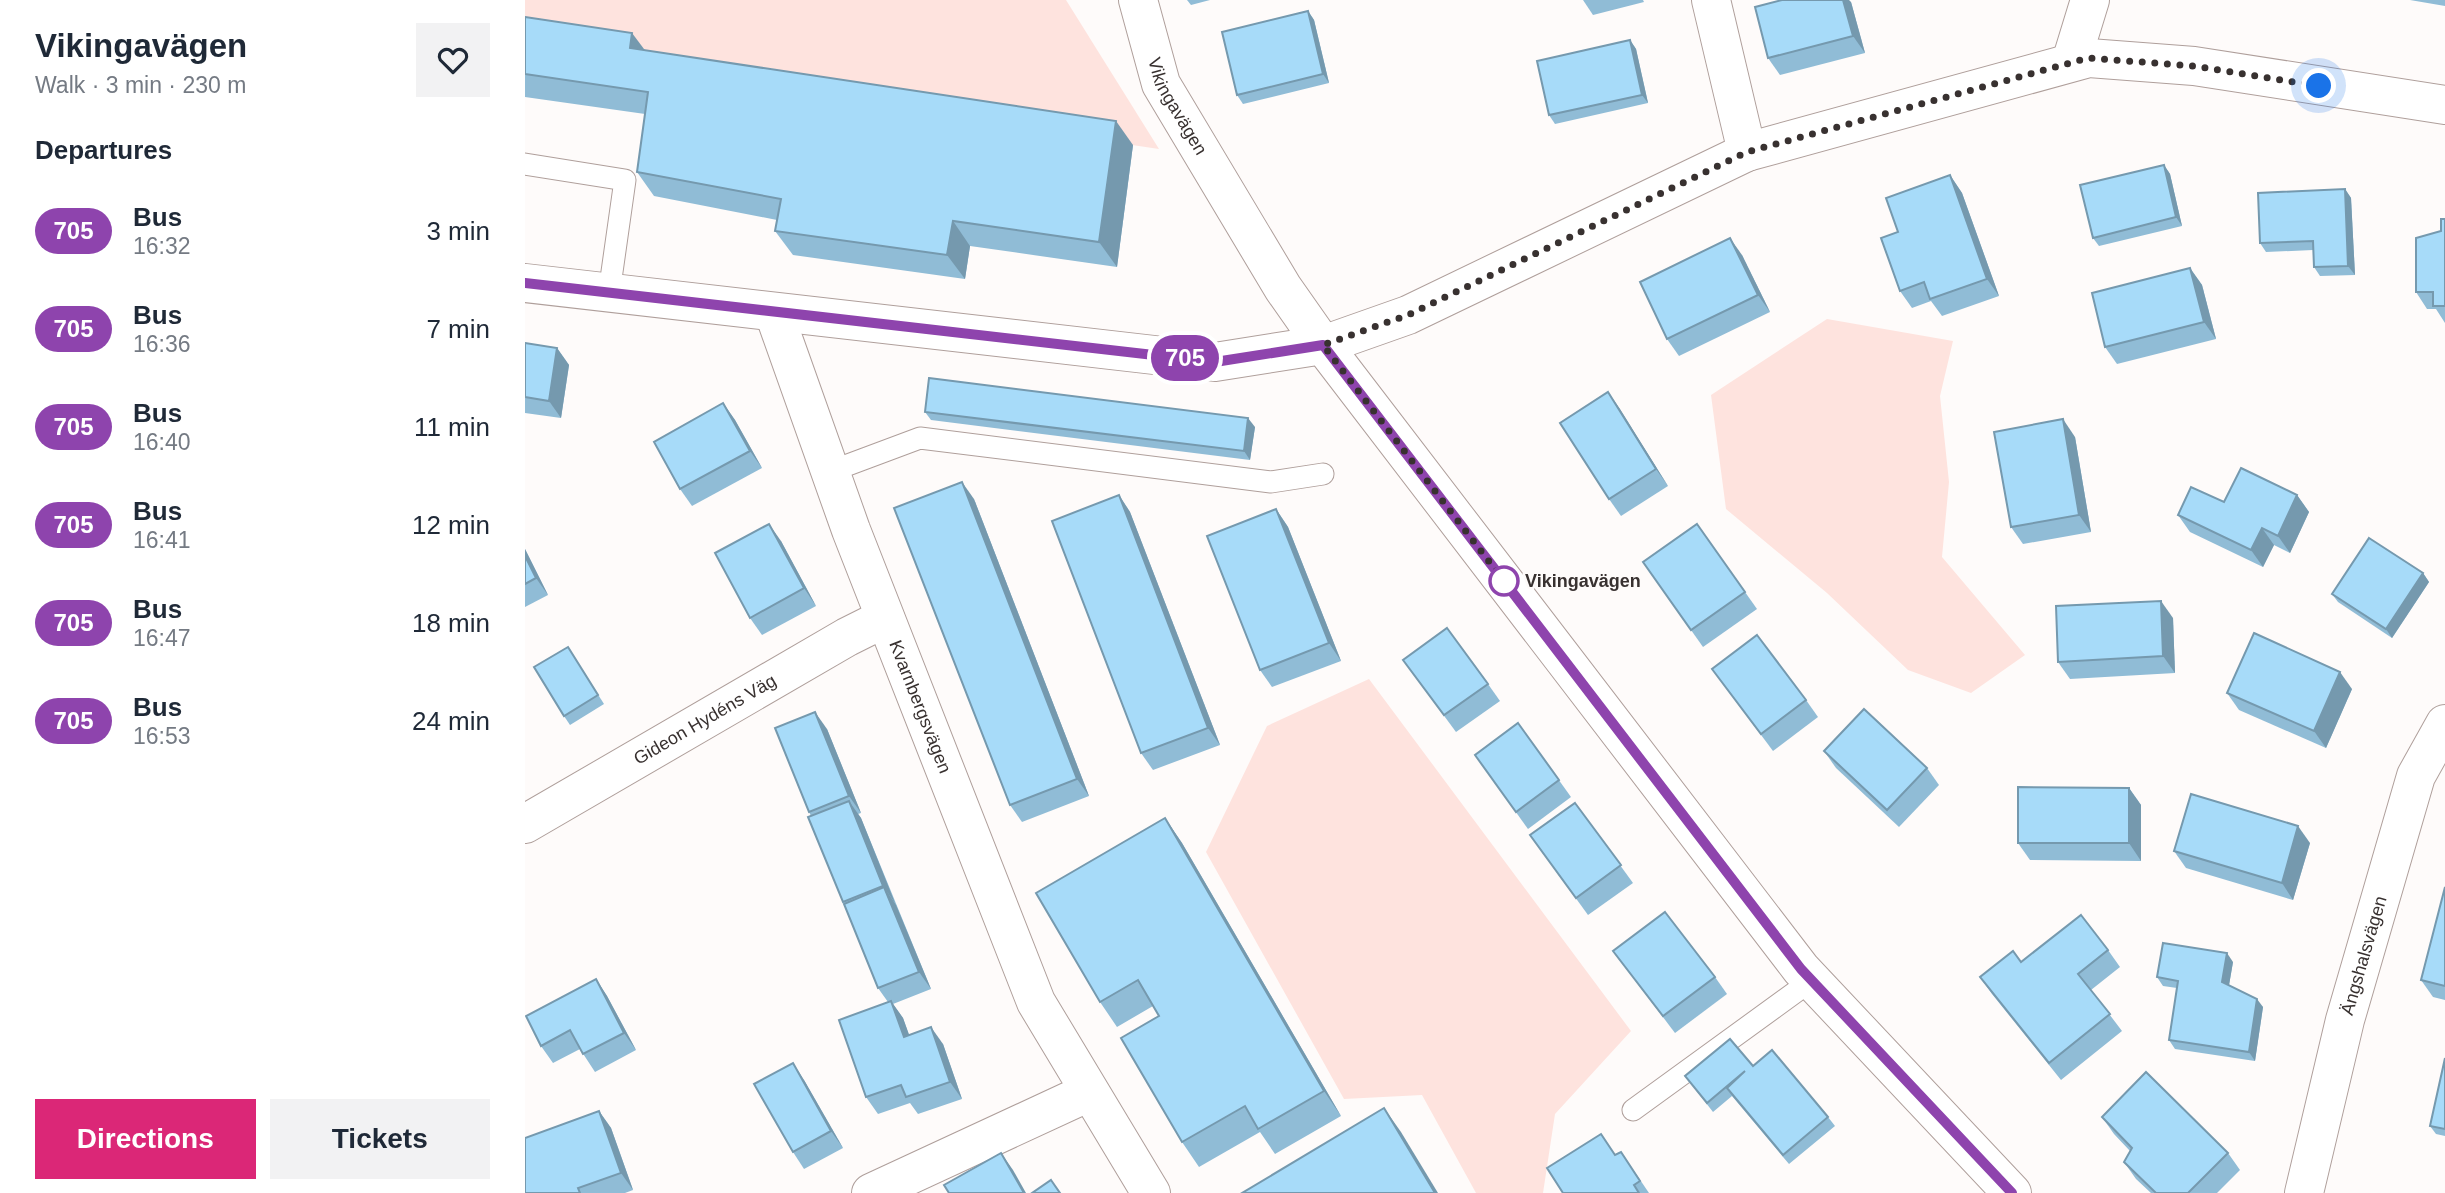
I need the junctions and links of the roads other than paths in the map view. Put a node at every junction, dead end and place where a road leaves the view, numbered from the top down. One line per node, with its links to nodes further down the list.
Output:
1 (1138, 0): 11 (street, Vikingavägen)
2 (1711, 0): 6 (street)
3 (2090, 0): 4 (street)
4 (2071, 62): 5 (street); 6 (street)
5 (2445, 105)
6 (1747, 152): 11 (street)
7 (525, 164): 9 (lane)
8 (525, 283): 9 (street)
9 (609, 293): 10 (street)
10 (774, 313): 11 (street); 12 (street, Kvarnbergsvägen)
11 (1323, 345): 17 (street, Vikingavägen)
12 (829, 471): 13 (lane); 14 (street, Kvarnbergsvägen)
13 (1323, 474)
14 (885, 618): 16 (street, Gideon Hydéns Väg); 18 (street, Kvarnbergsvägen)
15 (2445, 724): 23 (street, Ängshalsvägen)
16 (525, 824)
17 (1812, 980): 19 (lane); 22 (street, Vikingavägen)
18 (1089, 1092): 20 (street); 21 (street, Kvarnbergsvägen)
19 (1633, 1110)
20 (871, 1193)
21 (1151, 1193)
22 (2012, 1193)
23 (2304, 1193)

